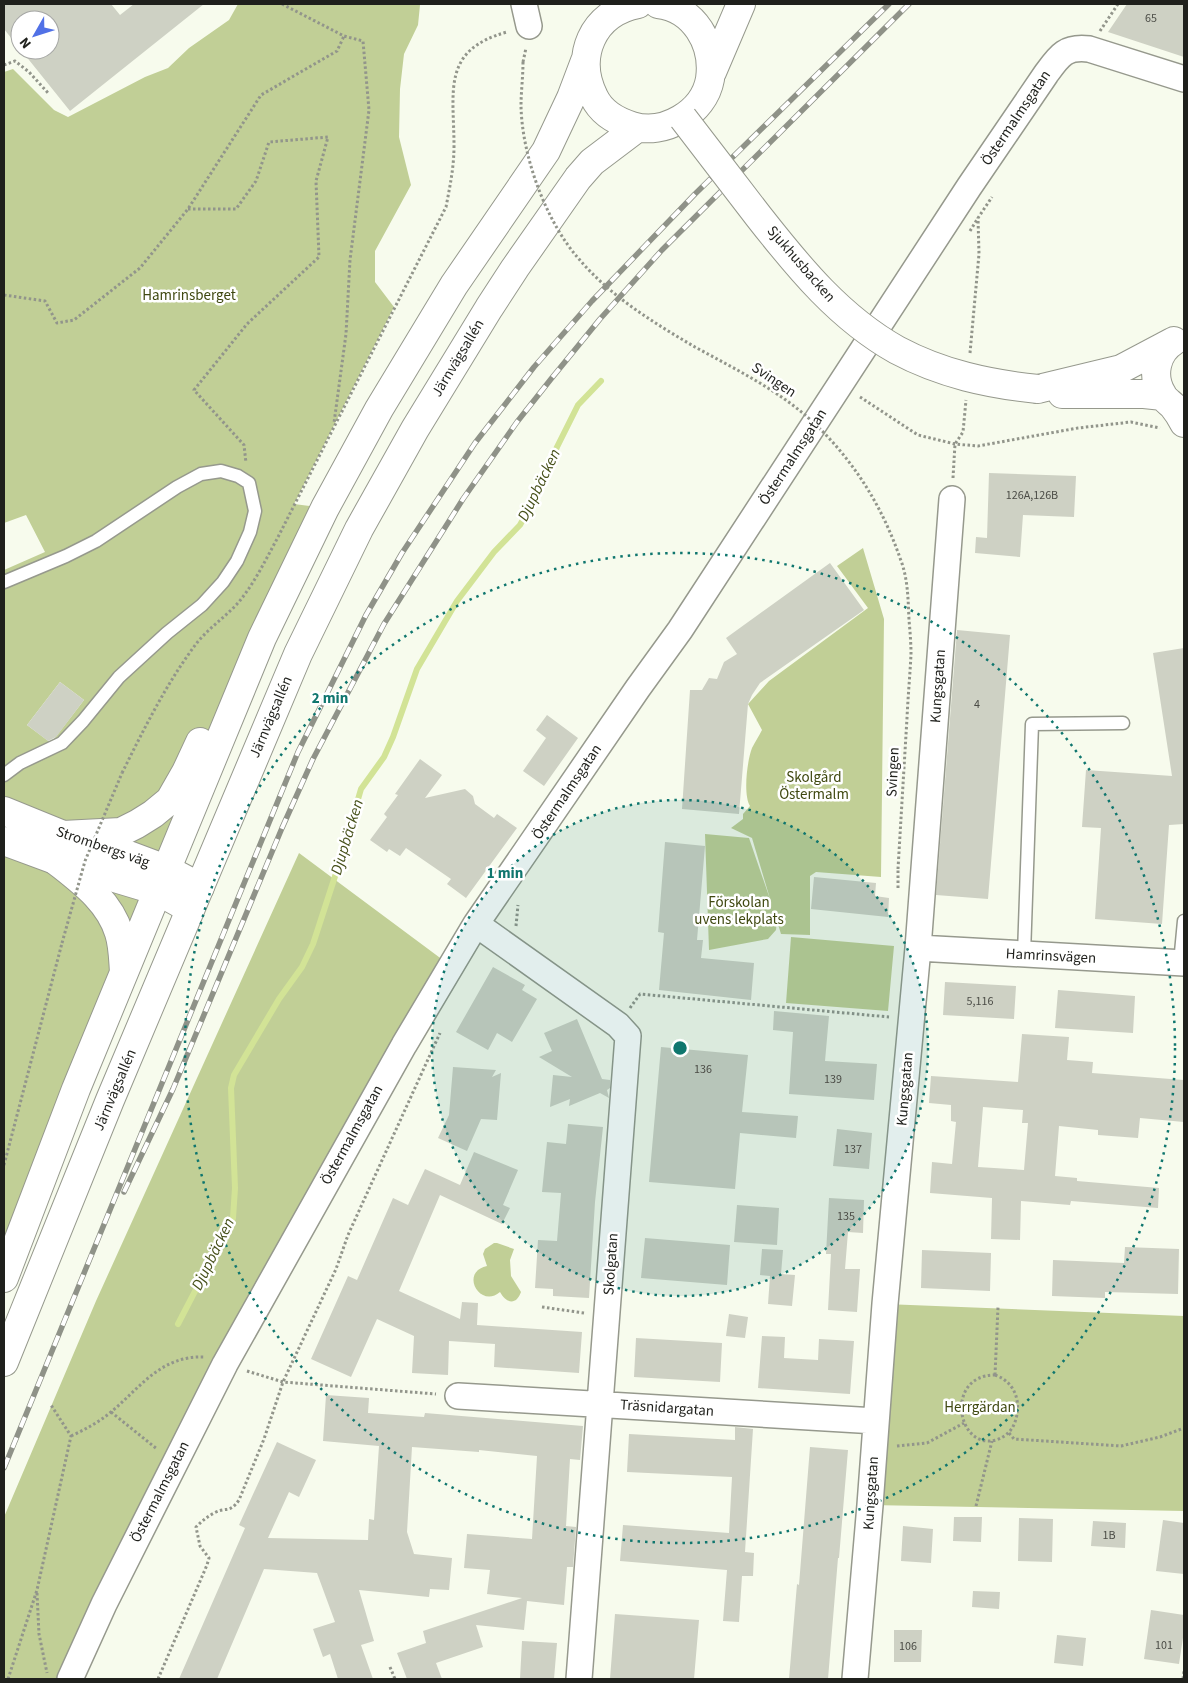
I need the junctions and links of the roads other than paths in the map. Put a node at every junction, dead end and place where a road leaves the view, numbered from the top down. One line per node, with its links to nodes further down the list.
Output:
1 (638, 4): 4 (main road)
2 (663, 4): 5 (main road)
3 (741, 4): 5 (main road)
4 (585, 61): 8 (main road); 14 (main road)
5 (710, 78): 7 (main road)
6 (1184, 79): 23 (street, Östermalmsgatan)
7 (683, 118): 8 (main road); 10 (main road, Sjukhusbacken, bridge)
8 (636, 128): 21 (main road, Järnvägsallén)
9 (1178, 339): 10 (main road, Sjukhusbacken); 11 (main road)
10 (1038, 389): 11 (main road, Sjukhusbacken)
11 (1170, 410)
12 (952, 499): 24 (street, Kungsgatan)
13 (4, 582): 16 (lane)
14 (262, 638): 19 (main road); 20 (main road)
15 (1123, 723): 25 (lane)
16 (4, 775)
17 (4, 811): 19 (main road, Strombergs väg)
18 (4, 841): 19 (main road, Strombergs väg)
19 (59, 847): 20 (main road, Strombergs väg); 27 (main road)
20 (162, 880): 21 (main road, Strombergs väg); 27 (main road)
21 (195, 898): 29 (main road, Järnvägsallén)
22 (1184, 921): 26 (lane)
23 (476, 924): 31 (street, Skolgatan); 33 (street, Östermalmsgatan)
24 (918, 948): 25 (street, Hamrinsvägen); 32 (street, Kungsgatan)
25 (1024, 954): 26 (street, Hamrinsvägen)
26 (1182, 963)
27 (124, 973): 28 (main road)
28 (4, 1278)
29 (4, 1362)
30 (458, 1396): 31 (street, Träsnidargatan)
31 (600, 1404): 32 (street, Träsnidargatan); 34 (street, Skolgatan)
32 (876, 1421): 35 (street, Kungsgatan)
33 (70, 1679)
34 (579, 1679)
35 (854, 1679)

